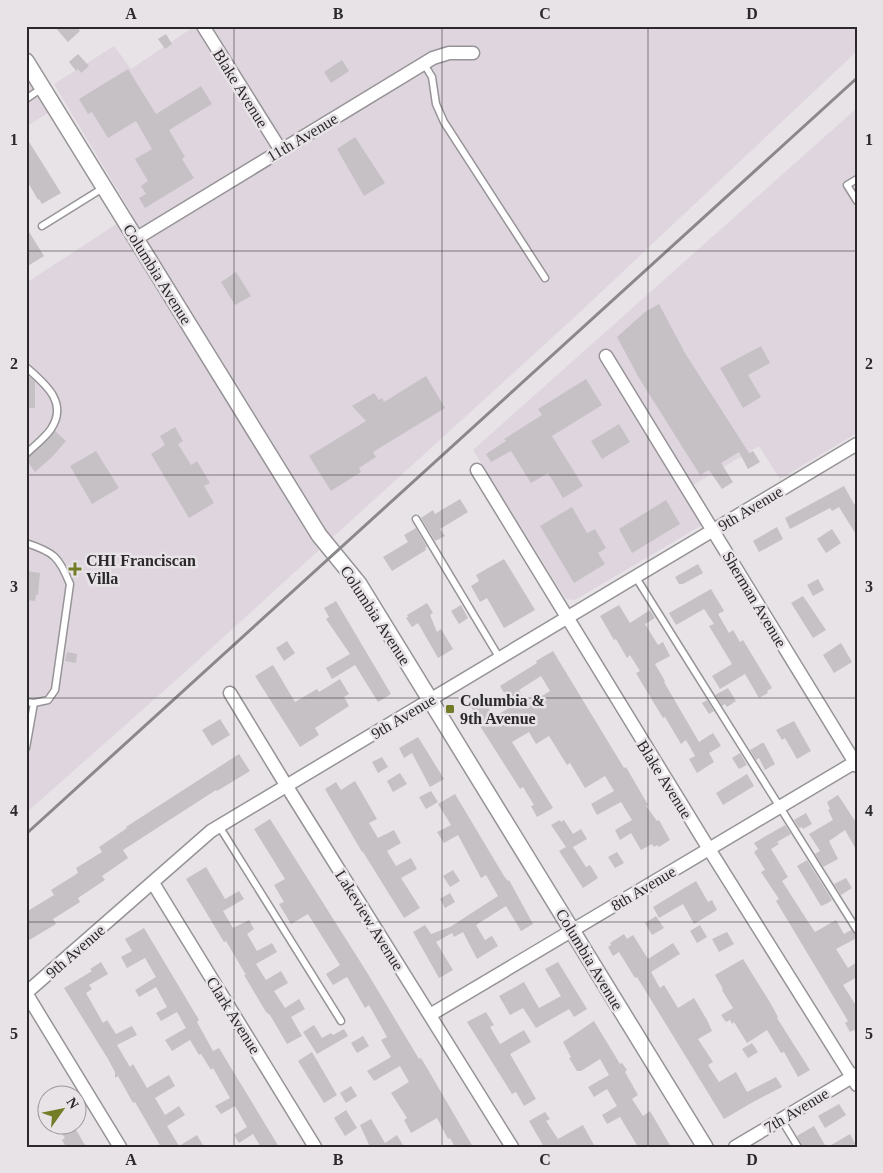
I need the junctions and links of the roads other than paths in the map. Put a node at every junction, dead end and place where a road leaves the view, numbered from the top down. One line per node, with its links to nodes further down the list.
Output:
1 (203, 26): 7 (street, Blake Avenue)
2 (473, 53): 4 (street, 11th Avenue)
3 (26, 61): 5 (street, Columbia Avenue)
4 (424, 64): 7 (street, 11th Avenue); 13 (lane)
5 (43, 87): 6 (lane); 9 (street, Columbia Avenue)
6 (26, 99)
7 (280, 149): 12 (street, 11th Avenue)
8 (857, 179): 10 (lane)
9 (104, 187): 11 (lane); 12 (street, Columbia Avenue)
10 (857, 201)
11 (42, 226)
12 (137, 238): 26 (street, Columbia Avenue)
13 (545, 278)
14 (606, 356): 20 (street, Sherman Avenue)
15 (26, 367): 17 (lane)
16 (856, 446): 20 (street, 9th Avenue)
17 (26, 454)
18 (477, 470): 23 (street, Blake Avenue)
19 (416, 519): 24 (lane)
20 (713, 530): 22 (street, 9th Avenue); 30 (street, Sherman Avenue)
21 (26, 543): 28 (lane)
22 (635, 576): 23 (street, 9th Avenue); 32 (lane)
23 (566, 617): 24 (street, 9th Avenue); 34 (street, Blake Avenue)
24 (499, 658): 26 (street, 9th Avenue)
25 (230, 693): 31 (street, Lakeview Avenue)
26 (431, 700): 31 (street, 9th Avenue); 36 (street, Columbia Avenue)
27 (26, 702): 28 (lane)
28 (34, 703): 29 (lane)
29 (26, 748)
30 (856, 763): 32 (street, 8th Avenue)
31 (286, 785): 33 (street, 9th Avenue); 39 (street, Lakeview Avenue)
32 (780, 807): 34 (street, 8th Avenue); 37 (lane)
33 (219, 826): 35 (street, 9th Avenue); 40 (lane)
34 (709, 849): 36 (street, 8th Avenue); 41 (street, Blake Avenue)
35 (153, 883): 38 (street, 9th Avenue); 44 (street, Clark Avenue)
36 (572, 930): 39 (street, 8th Avenue); 46 (street, Columbia Avenue)
37 (857, 930)
38 (26, 993): 43 (street)
39 (430, 1015): 45 (street, Lakeview Avenue)
40 (341, 1020)
41 (855, 1079): 42 (street, 7th Avenue)
42 (781, 1119): 47 (street, 7th Avenue); 48 (lane)
43 (120, 1147)
44 (315, 1147)
45 (512, 1147)
46 (704, 1147)
47 (735, 1147)
48 (798, 1147)

